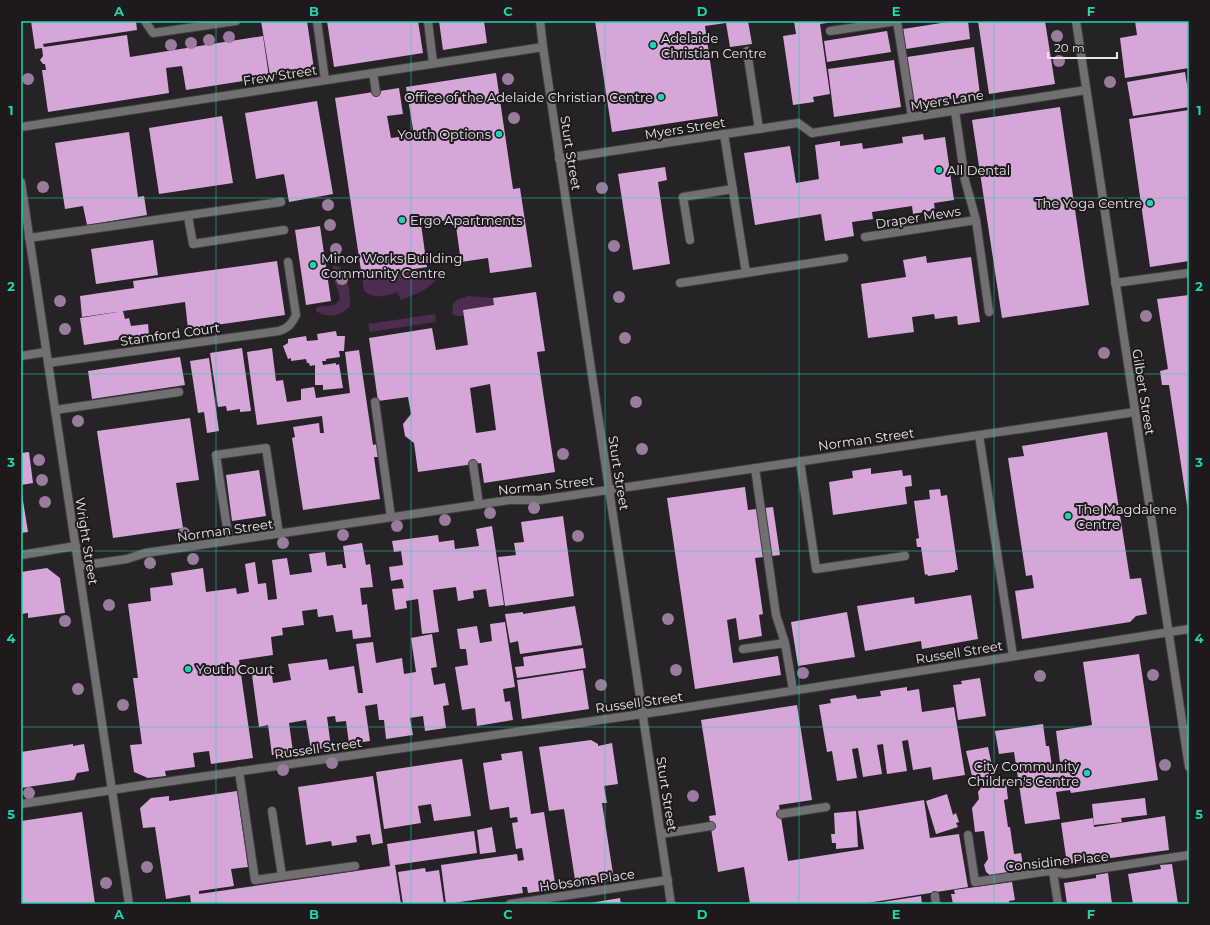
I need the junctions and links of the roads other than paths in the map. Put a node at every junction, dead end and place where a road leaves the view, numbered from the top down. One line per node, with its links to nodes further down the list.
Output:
1 (145, 21): 2 (street)
2 (236, 21)
3 (317, 21): 14 (street)
4 (428, 21): 12 (street)
5 (537, 21): 10 (street, Sturt Street)
6 (540, 21): 10 (street, Sturt Street)
7 (897, 21): 9 (street); 18 (street)
8 (1076, 21): 15 (street, Gilbert Street)
9 (830, 31)
10 (543, 47): 12 (street, Frew Street); 23 (street, Sturt Street)
11 (747, 51): 20 (street)
12 (434, 63): 13 (street, Frew Street)
13 (373, 73): 14 (street, Frew Street); 16 (street)
14 (325, 80): 19 (street, Frew Street)
15 (1086, 90): 17 (street, Myers Lane); 38 (street, Gilbert Street)
16 (376, 92)
17 (955, 110): 18 (street, Myers Lane); 28 (street, Draper Mews)
18 (912, 117): 21 (street, Myers Lane)
19 (21, 127)
20 (758, 129): 21 (street, Myers Street); 22 (street, Myers Street)
21 (812, 133)
22 (724, 134): 23 (street, Myers Street); 25 (street)
23 (559, 159): 51 (street, Sturt Street)
24 (21, 182): 31 (street, Wright Street)
25 (733, 189): 32 (street); 35 (street)
26 (281, 202): 27 (street)
27 (188, 216): 29 (street); 31 (street)
28 (976, 220): 30 (street, Draper Mews); 39 (street, Draper Mews)
29 (284, 230)
30 (864, 237)
31 (29, 238): 40 (street, Wright Street)
32 (690, 240)
33 (844, 258): 35 (street)
34 (288, 262): 42 (street, Stamford Court)
35 (746, 273): 37 (street)
36 (1189, 273): 38 (street)
37 (680, 283)
38 (1115, 283): 46 (street, Gilbert Street)
39 (989, 312)
40 (46, 352): 41 (street); 42 (street, Wright Street)
41 (21, 356)
42 (48, 363): 45 (street, Wright Street)
43 (179, 392): 45 (street)
44 (375, 402): 53 (street)
45 (55, 410): 56 (street, Wright Street)
46 (1135, 412): 47 (street, Norman Street); 61 (street, Gilbert Street)
47 (979, 435): 48 (street, Norman Street); 64 (street)
48 (800, 461): 50 (street, Norman Street); 58 (street)
49 (473, 464): 52 (street)
50 (755, 468): 51 (street, Norman Street); 62 (street)
51 (609, 490): 52 (street, Norman Street); 66 (street, Sturt Street)
52 (479, 504): 53 (street, Norman Street)
53 (391, 517): 54 (street, Norman Street)
54 (279, 534): 55 (street, Norman Street); 55 (street)
55 (229, 541): 59 (street, Norman Street)
56 (76, 546): 57 (street); 59 (street, Wright Street)
57 (21, 555)
58 (905, 556)
59 (78, 566): 69 (street, Wright Street)
60 (1189, 629): 61 (street, Russell Street)
61 (1168, 632): 64 (street, Russell Street); 67 (street, Gilbert Street)
62 (785, 643): 63 (street); 65 (street)
63 (743, 649)
64 (1013, 656): 65 (street, Russell Street)
65 (793, 690): 66 (street, Russell Street)
66 (642, 714): 68 (street, Russell Street); 75 (street, Sturt Street)
67 (1189, 767)
68 (239, 771): 69 (street, Russell Street); 80 (street)
69 (112, 790): 70 (street, Russell Street); 82 (street, Wright Street)
70 (21, 804)
71 (826, 807): 73 (street)
72 (272, 810): 80 (street)
73 (780, 814)
74 (711, 826): 75 (street)
75 (661, 834): 81 (street, Sturt Street)
76 (968, 836): 79 (street, Considine Place)
77 (1189, 855): 79 (street, Considine Place)
78 (354, 866): 80 (street)
79 (1053, 872): 85 (street)
80 (282, 876)
81 (668, 880): 83 (street, Hobsons Place); 84 (street, Sturt Street)
82 (129, 904)
83 (510, 904)
84 (671, 904)
85 (1058, 904)

